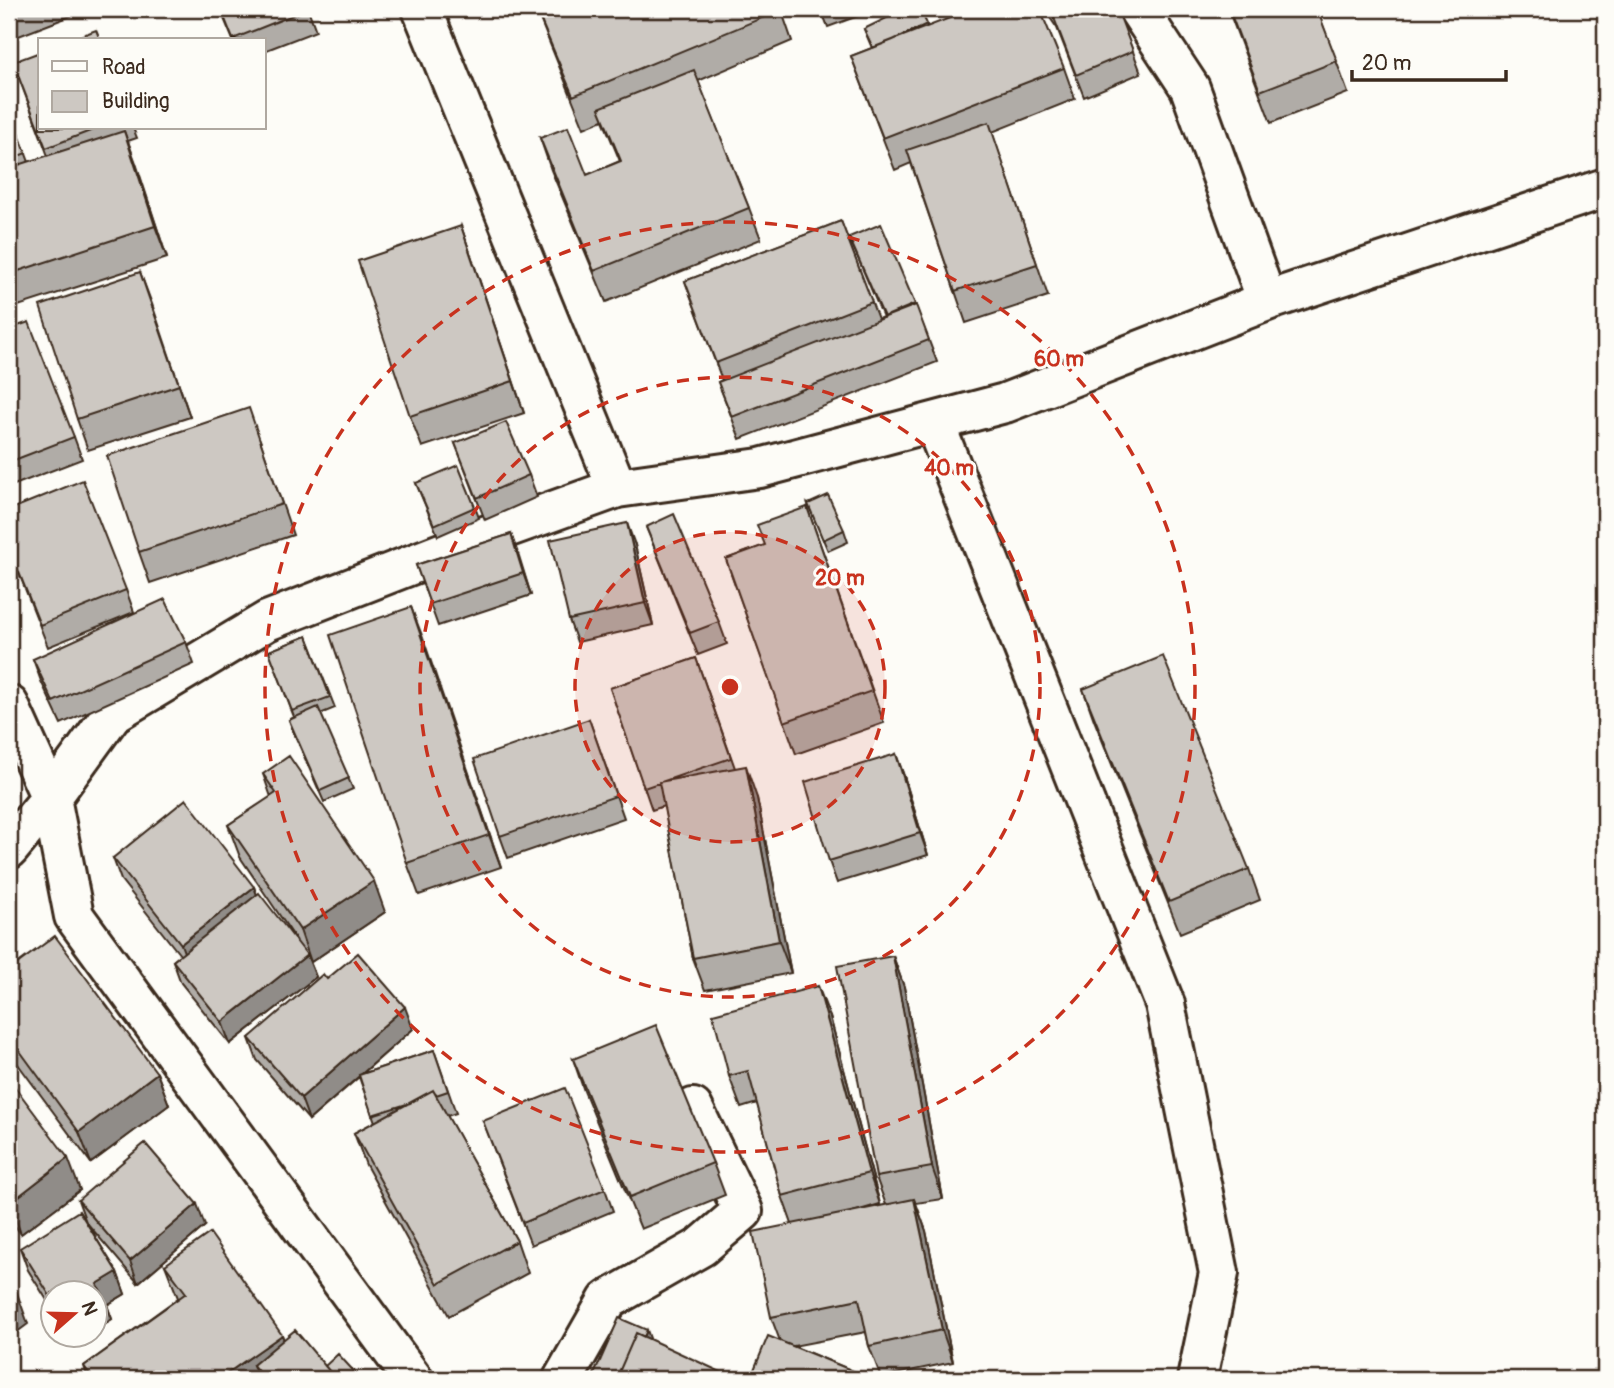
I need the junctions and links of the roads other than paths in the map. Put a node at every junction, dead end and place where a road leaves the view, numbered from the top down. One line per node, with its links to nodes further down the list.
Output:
1 (422, 9): 6 (street)
2 (1138, 9): 4 (street)
3 (1605, 188): 4 (street)
4 (1267, 301): 5 (street)
5 (934, 422): 6 (street); 13 (street)
6 (617, 488): 8 (street)
7 (9, 705): 8 (street)
8 (51, 798): 9 (street); 11 (street)
9 (9, 849)
10 (693, 1108): 12 (street)
11 (413, 1379)
12 (563, 1379)
13 (1197, 1379)

